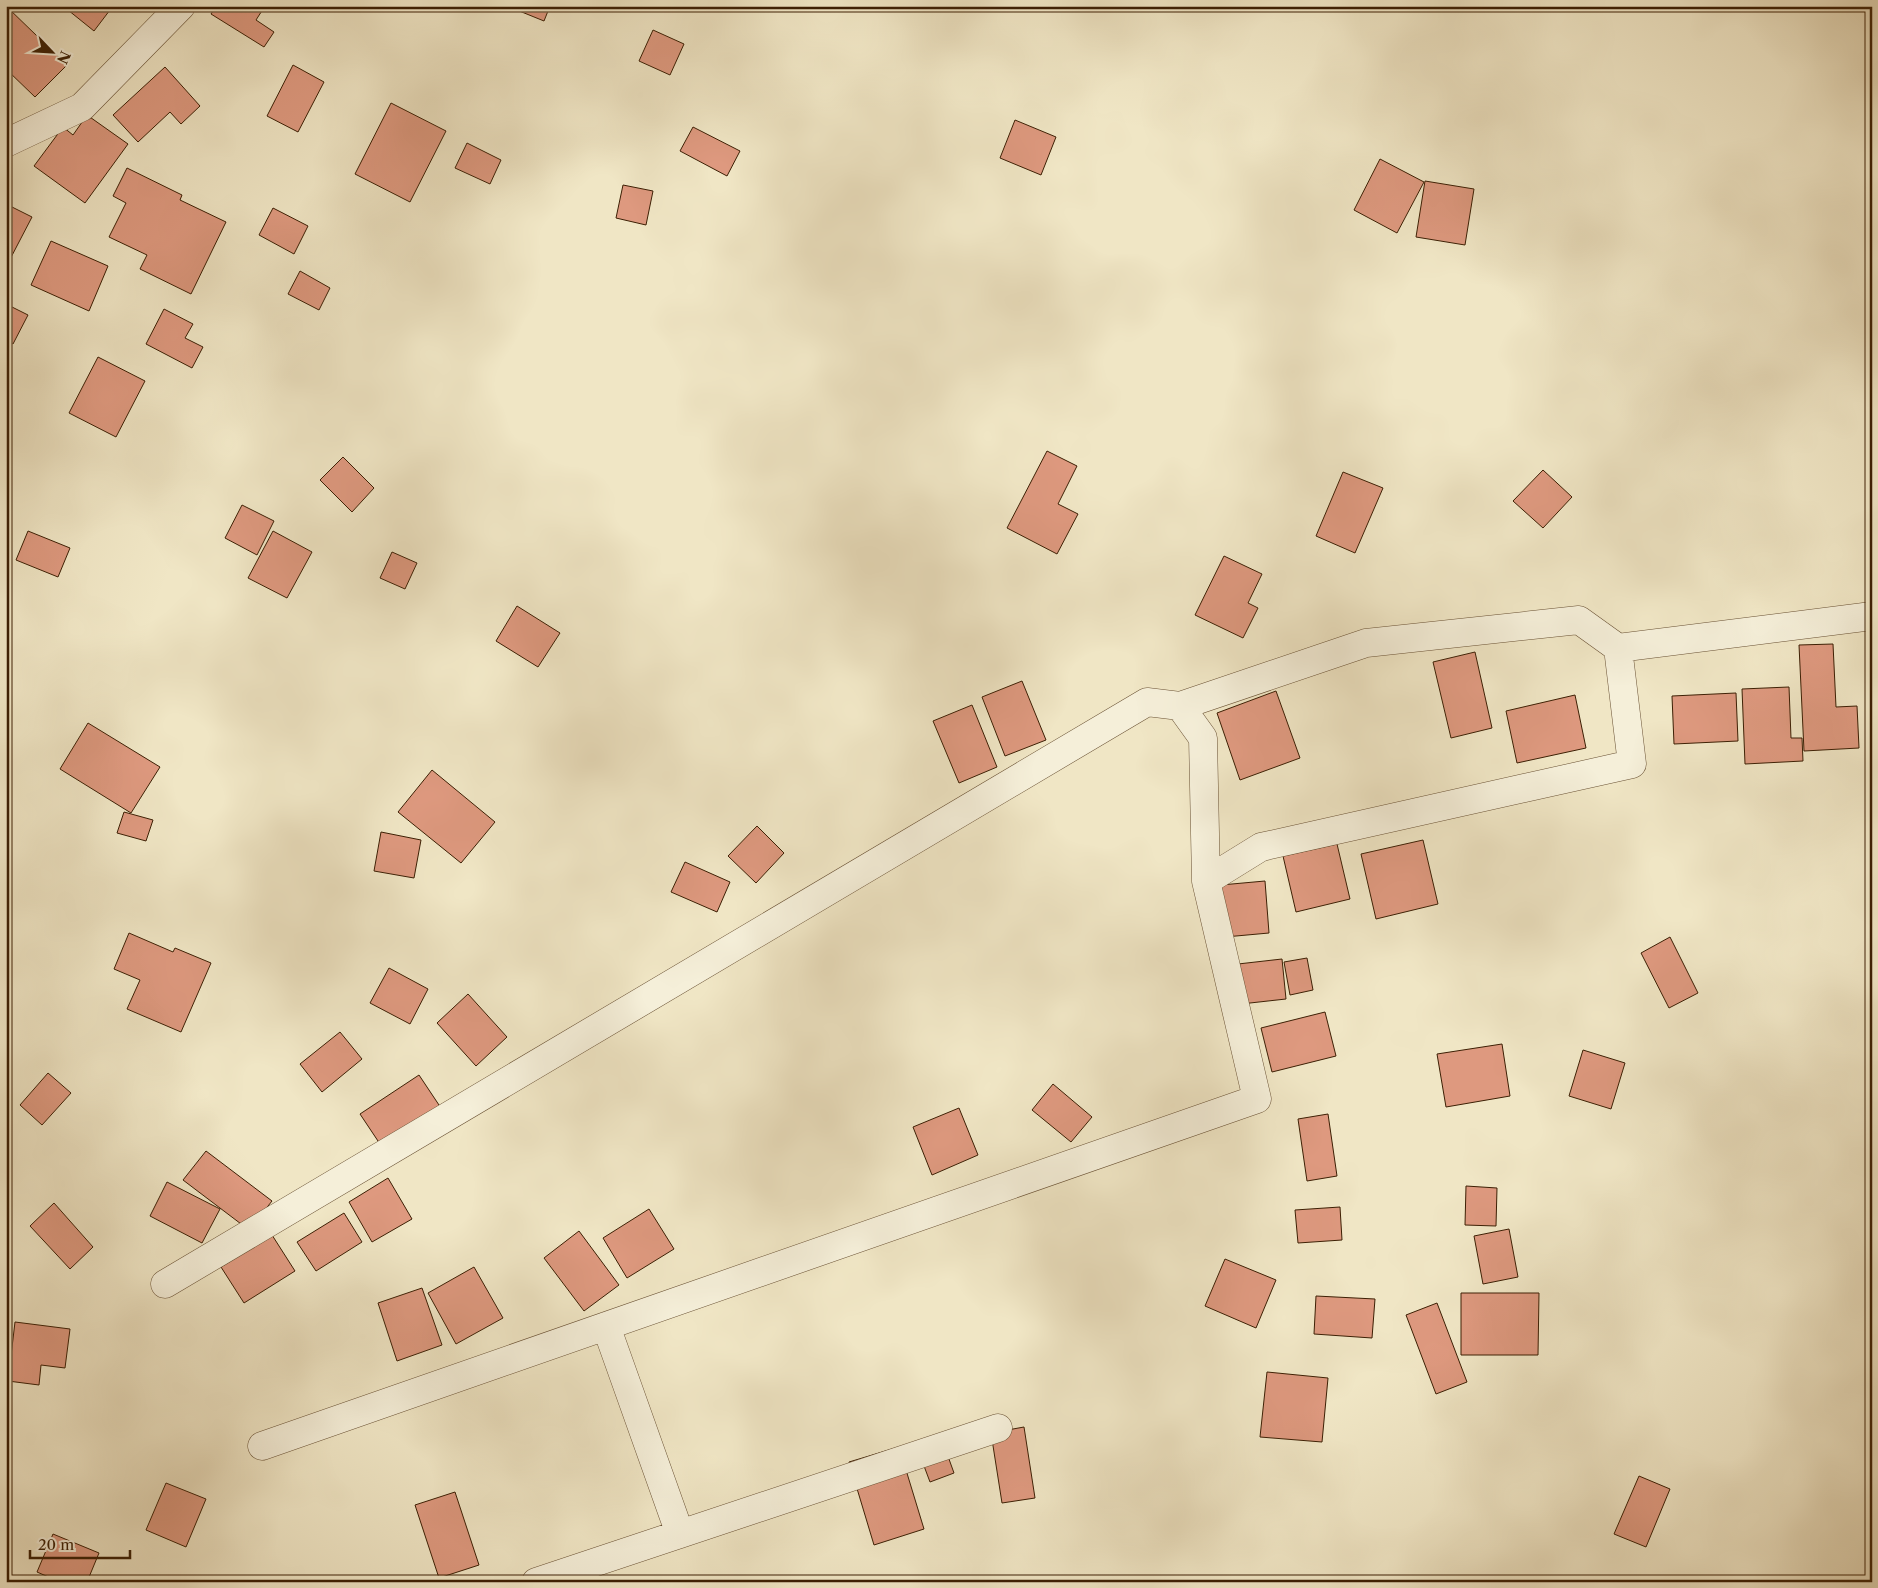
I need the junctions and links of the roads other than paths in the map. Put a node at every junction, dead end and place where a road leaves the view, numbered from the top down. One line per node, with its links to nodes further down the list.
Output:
1 (181, 6): 2 (street)
2 (6, 143)
3 (1872, 616): 4 (street)
4 (1618, 648): 5 (street); 6 (street)
5 (1180, 706): 6 (street); 7 (street)
6 (1206, 881): 8 (street)
7 (165, 1284)
8 (606, 1326): 10 (street); 11 (street)
9 (998, 1428): 11 (street)
10 (262, 1446)
11 (680, 1534): 12 (street)
12 (536, 1582)

